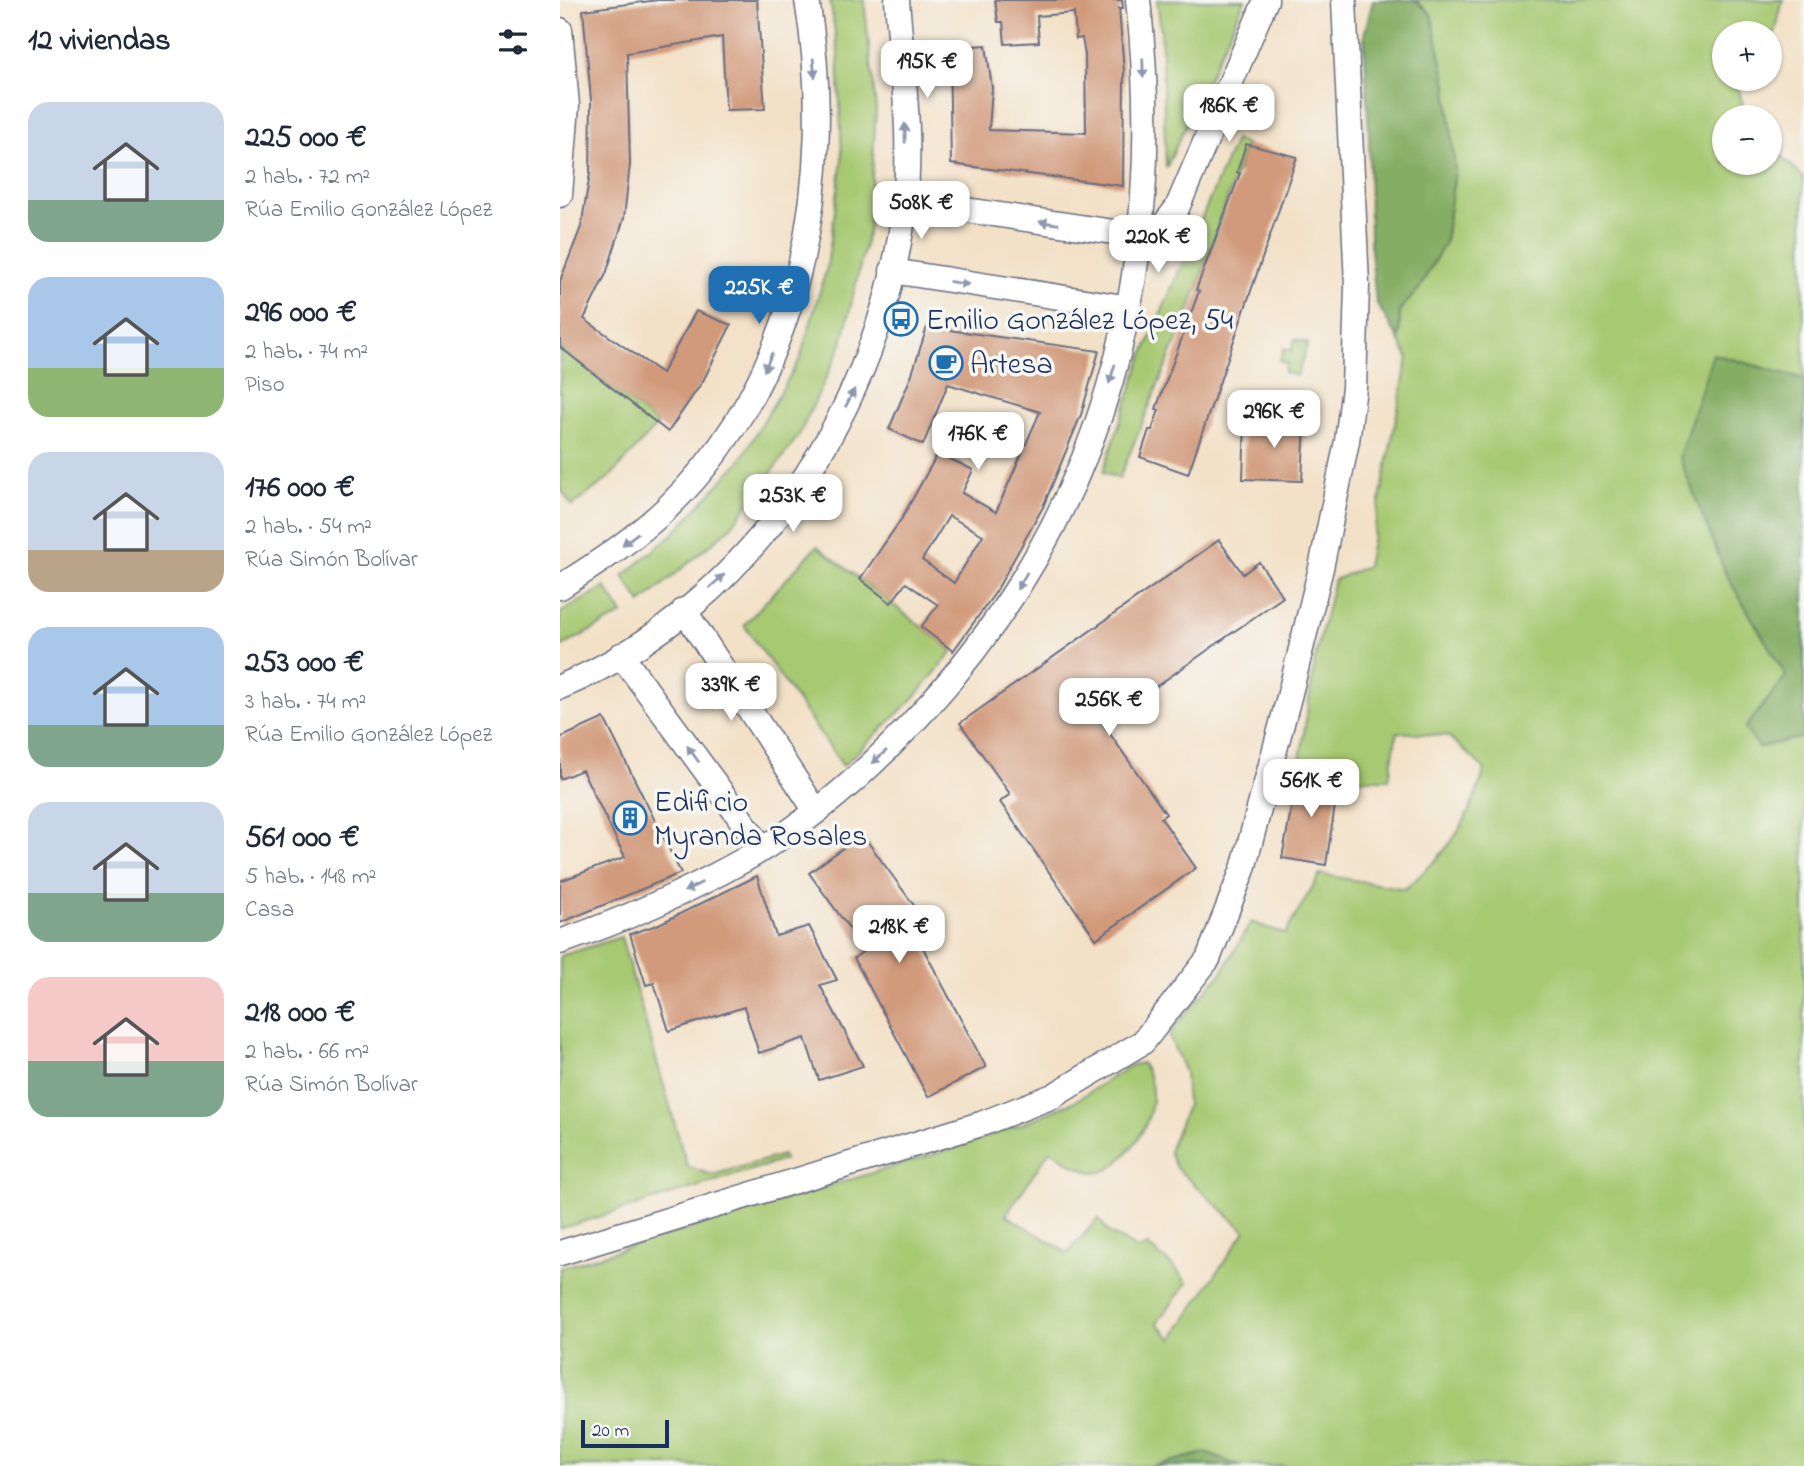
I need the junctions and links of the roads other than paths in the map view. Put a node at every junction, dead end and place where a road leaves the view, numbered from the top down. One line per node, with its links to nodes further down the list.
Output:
1 (807, 0): 12 (street, one-way to 12)
2 (897, 0): 8 (street, one-way to 2)
3 (1138, 0): 9 (street, one-way to 9)
4 (1266, 0): 9 (street)
5 (1344, 0): 19 (street)
6 (560, 30): 7 (street)
7 (560, 195)
8 (905, 201): 9 (street, one-way to 8); 10 (street)
9 (1141, 236): 11 (street)
10 (892, 271): 11 (street, one-way to 11); 13 (street, one-way to 10)
11 (1130, 308): 16 (street, one-way to 16)
12 (560, 587)
13 (684, 610): 14 (street); 16 (street)
14 (621, 655): 15 (street); 17 (street, one-way to 14)
15 (560, 687)
16 (817, 811): 17 (street)
17 (762, 849): 18 (street, one-way to 18)
18 (560, 942)
19 (560, 1253)

